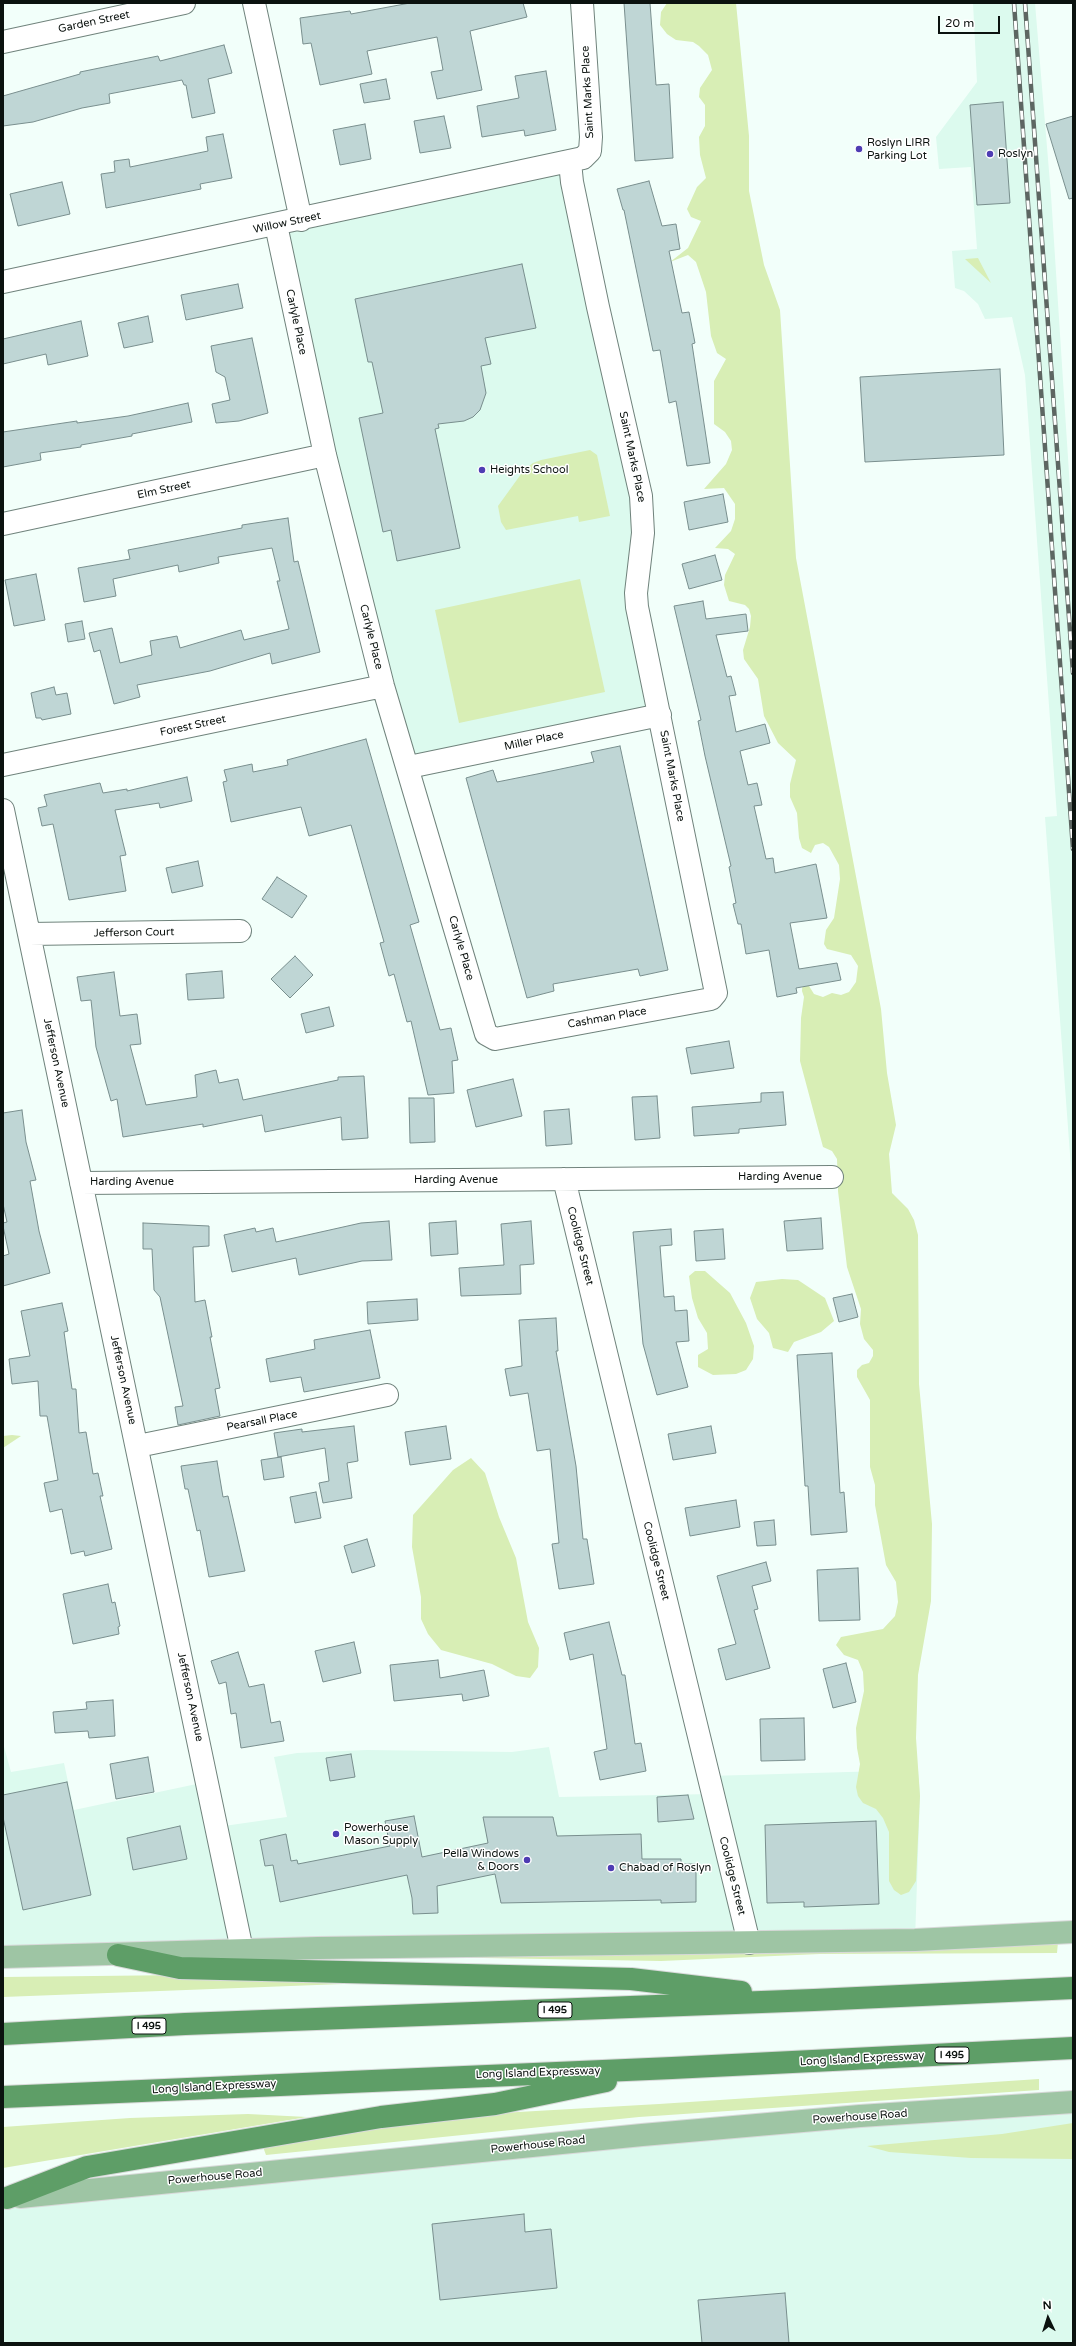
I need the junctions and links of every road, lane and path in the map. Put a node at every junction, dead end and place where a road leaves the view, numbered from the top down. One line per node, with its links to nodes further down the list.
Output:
1 (184, 3): 4 (street, Garden Street)
2 (254, 3): 6 (street)
3 (582, 3): 5 (street, Saint Marks Place)
4 (3, 42)
5 (570, 162): 6 (street, Willow Street); 12 (street, Saint Marks Place)
6 (301, 220): 7 (street, Willow Street)
7 (276, 225): 8 (street, Willow Street); 9 (street, Carlyle Place)
8 (3, 282)
9 (324, 455): 10 (street, Elm Street); 11 (street, Carlyle Place)
10 (3, 524)
11 (383, 686): 13 (street, Forest Street); 14 (street, Carlyle Place)
12 (660, 715): 14 (street, Miller Place); 18 (street, Saint Marks Place)
13 (3, 765)
14 (409, 768): 19 (street, Carlyle Place)
15 (3, 810): 17 (street, Jefferson Avenue)
16 (240, 931): 17 (street, Jefferson Court)
17 (29, 934): 22 (street, Jefferson Avenue)
18 (716, 993): 19 (street, Cashman Place)
19 (495, 1039)
20 (832, 1177): 21 (street, Harding Avenue)
21 (564, 1179): 22 (street, Harding Avenue); 26 (street, Coolidge Street)
22 (81, 1183): 24 (street, Jefferson Avenue)
23 (387, 1395): 24 (street, Pearsall Place)
24 (138, 1446): 27 (street, Jefferson Avenue)
25 (1073, 1932): 26 (main road)
26 (749, 1943): 27 (main road)
27 (242, 1950): 28 (main road)
28 (118, 1955): 29 (main road); 31 (highway)
29 (3, 1957)
30 (1073, 1988): 31 (highway, I 495)
31 (814, 2000): 32 (highway, I 495)
32 (3, 2034)
33 (1073, 2048): 34 (highway, Long Island Expressway / I 495)
34 (672, 2068): 35 (highway, Long Island Expressway / I 495); 37 (highway)
35 (3, 2097)
36 (1073, 2102): 37 (main road, Powerhouse Road)
37 (5, 2198)

